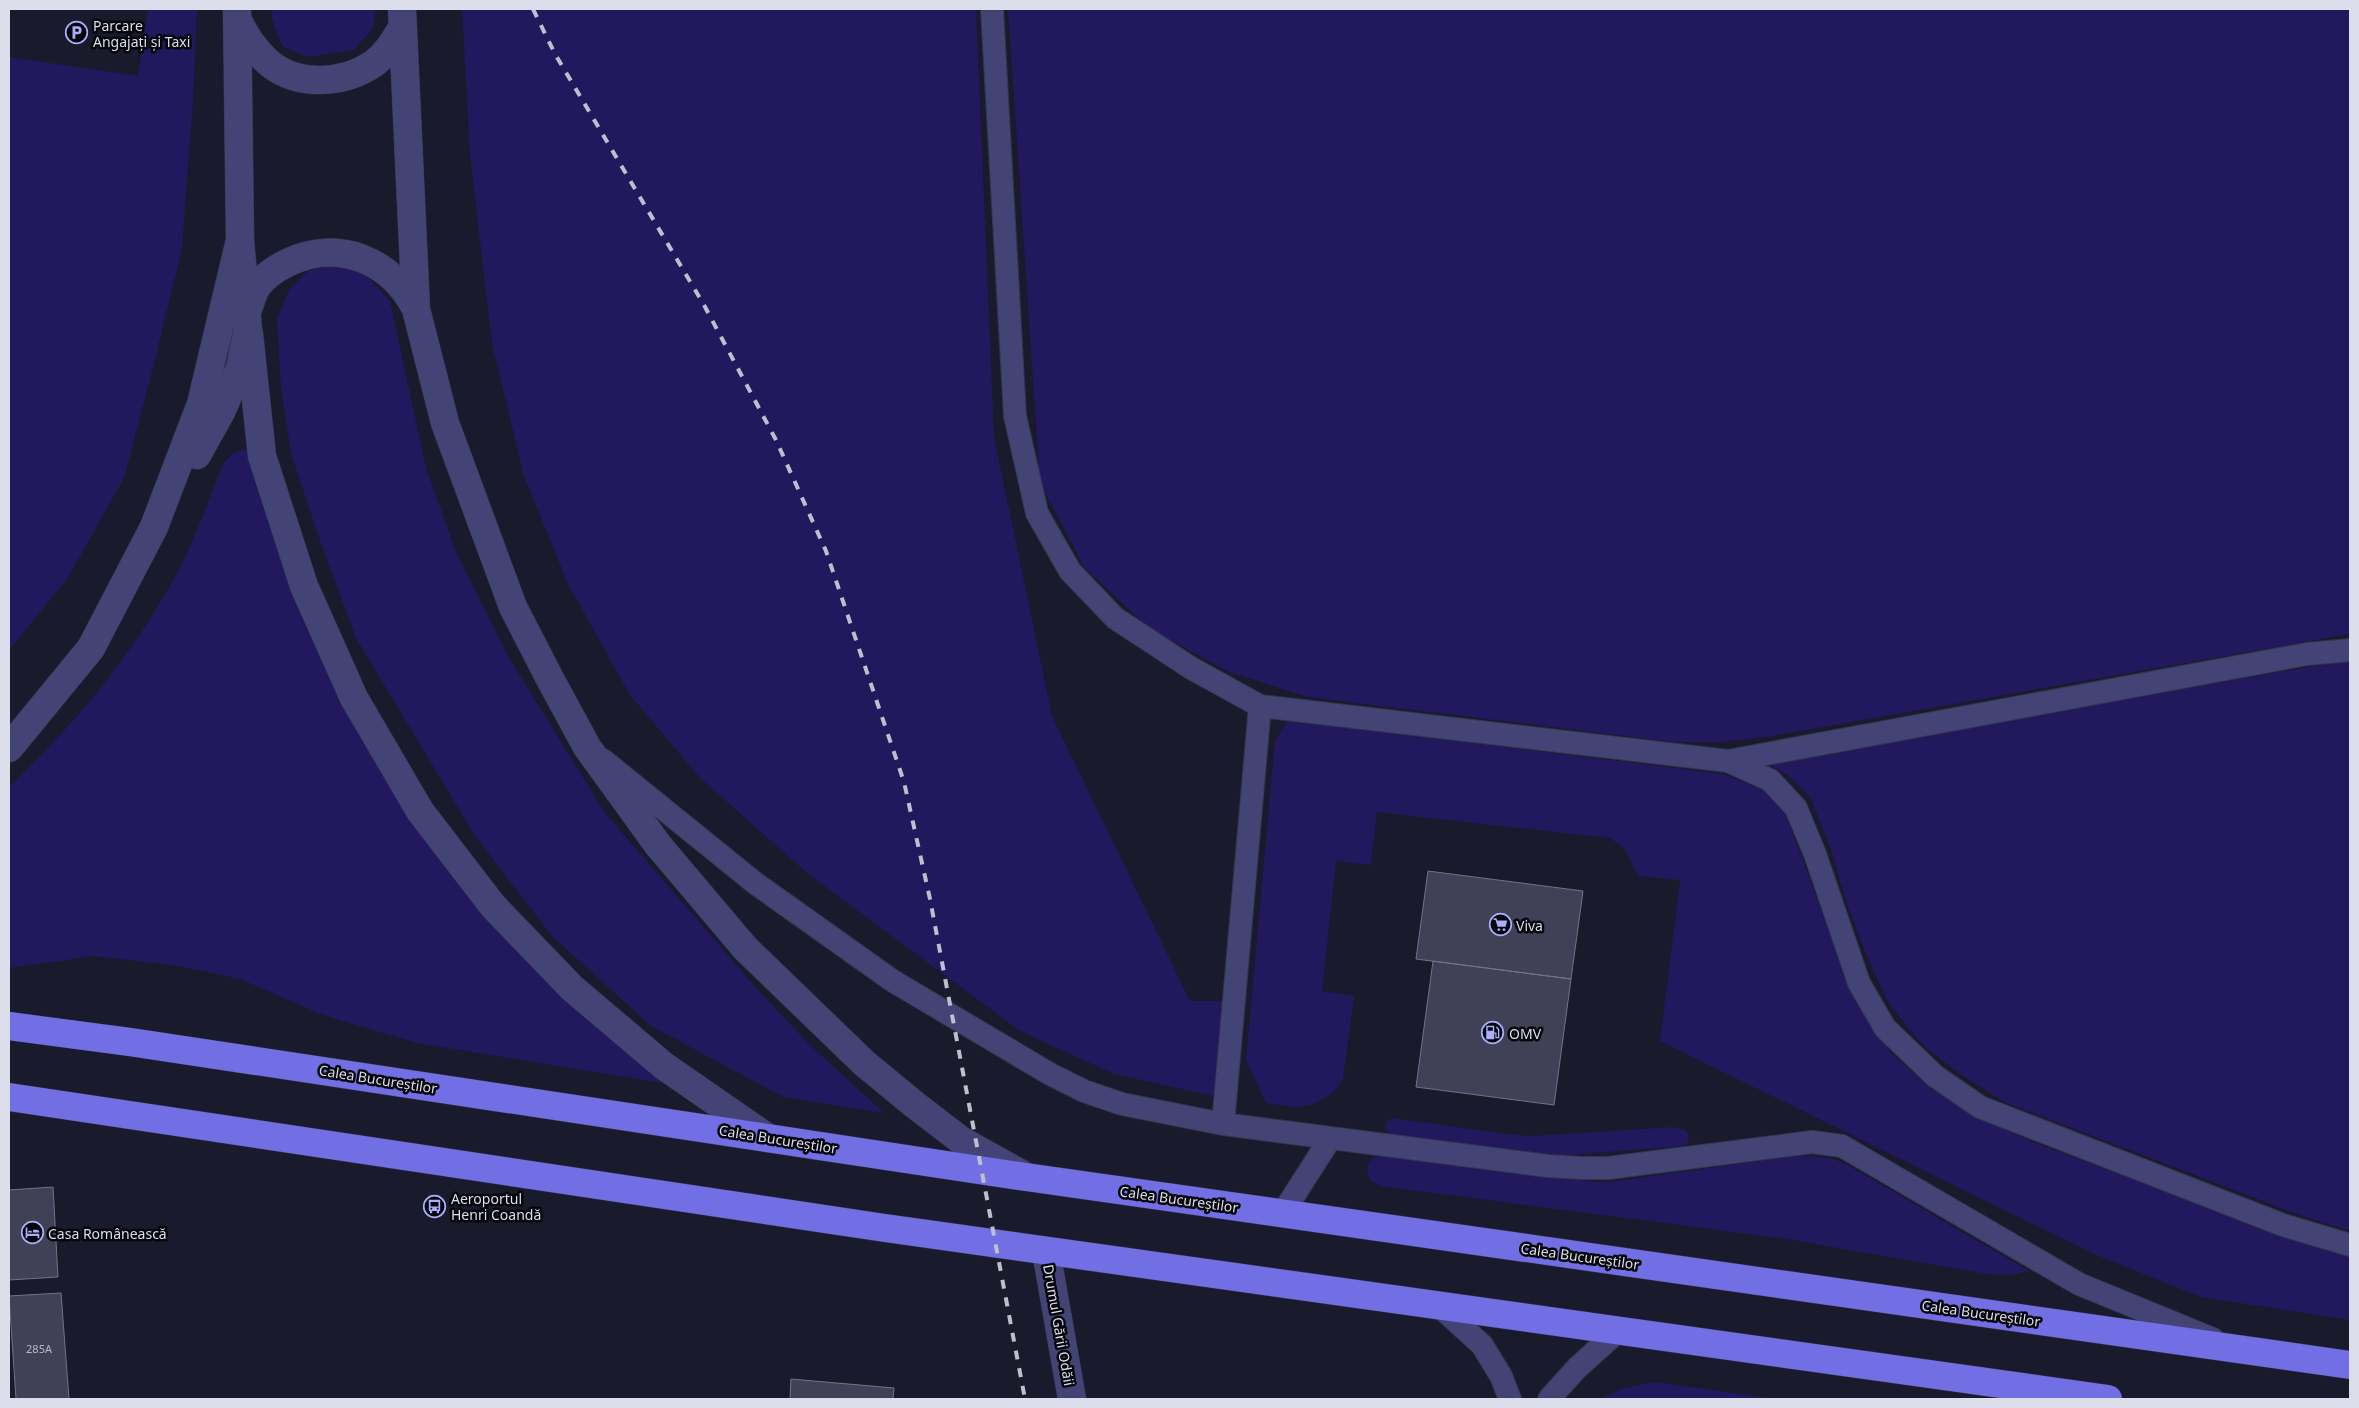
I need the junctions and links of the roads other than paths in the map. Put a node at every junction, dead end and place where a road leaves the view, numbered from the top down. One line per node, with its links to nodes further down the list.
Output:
1 (992, 9): 9 (lane)
2 (237, 14): 3 (street); 4 (street)
3 (402, 18): 5 (street)
4 (240, 240): 6 (street); 7 (street)
5 (416, 309): 6 (street); 10 (street)
6 (247, 321): 7 (street); 16 (street)
7 (154, 527): 11 (street)
8 (2350, 650): 12 (lane)
9 (1260, 706): 12 (lane); 15 (lane)
10 (587, 747): 15 (lane); 18 (street)
11 (9, 748)
12 (1728, 761): 20 (lane)
13 (9, 1026): 16 (highway, Calea Bucureștilor)
14 (9, 1097): 21 (highway)
15 (1223, 1124): 17 (lane)
16 (768, 1138): 18 (highway, Calea Bucureștilor)
17 (1330, 1139): 19 (lane); 24 (lane)
18 (1026, 1177): 19 (highway, Calea Bucureștilor)
19 (1282, 1214): 24 (highway, Calea Bucureștilor)
20 (2350, 1245)
21 (1046, 1251): 22 (highway); 26 (street, Drumul Gării Odăii)
22 (1437, 1304): 23 (highway); 27 (lane)
23 (1618, 1331): 28 (lane); 29 (highway)
24 (2237, 1349): 25 (highway, Calea Bucureștilor)
25 (2350, 1365)
26 (1072, 1399)
27 (1510, 1399)
28 (1549, 1399)
29 (2108, 1399)

